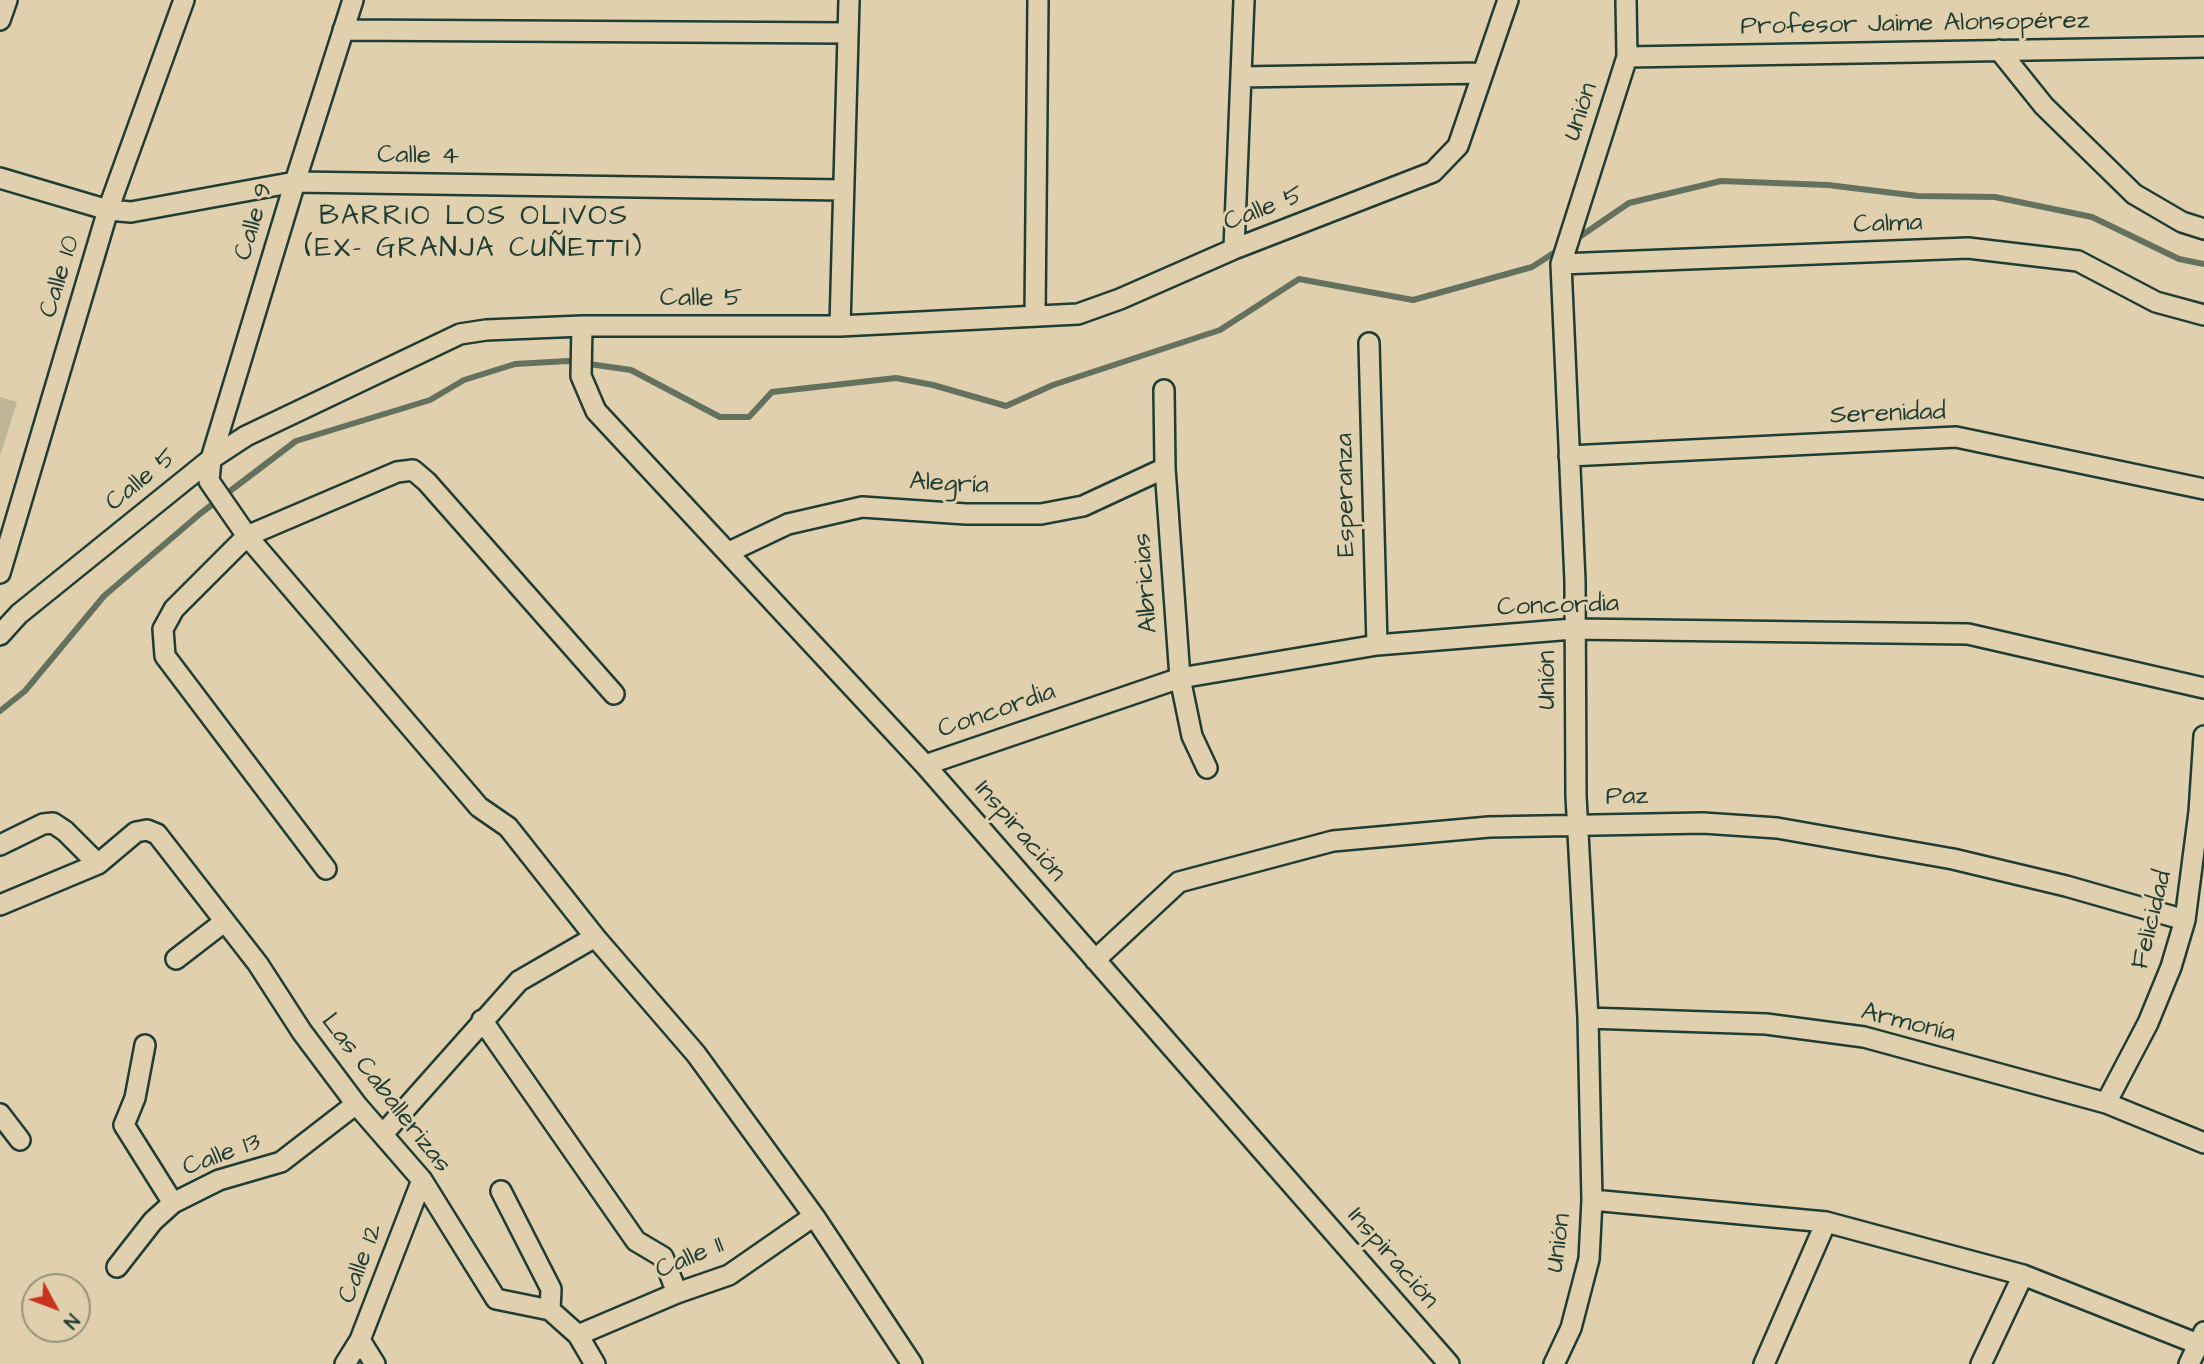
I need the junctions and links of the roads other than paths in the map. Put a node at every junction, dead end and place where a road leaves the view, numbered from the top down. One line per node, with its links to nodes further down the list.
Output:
1 (6, 0): 9 (street)
2 (184, 0): 20 (street, Calle 10)
3 (353, 0): 10 (street, Calle 9)
4 (849, 0): 11 (street)
5 (1038, 0): 25 (street)
6 (1244, 0): 16 (street)
7 (1508, 0): 15 (street)
8 (1626, 0): 14 (street, Unión)
9 (0, 20)
10 (343, 30): 11 (street); 18 (street, Calle 9)
11 (847, 33): 19 (street)
12 (2204, 47): 13 (street, Profesor Jaime Alonsopérez)
13 (1998, 50): 14 (street, Profesor Jaime Alonsopérez); 21 (street)
14 (1627, 57): 23 (street, Unión)
15 (1483, 73): 16 (street); 22 (street, Calle 5)
16 (1241, 78): 22 (street)
17 (0, 178): 20 (street, Calle 4)
18 (295, 182): 19 (street, Calle 4); 20 (street, Calle 4); 31 (street, Calle 9)
19 (843, 190): 27 (street)
20 (108, 211): 36 (street, Calle 10)
21 (2204, 229)
22 (1234, 249): 25 (street, Calle 5)
23 (1561, 264): 24 (street, Calma); 30 (street, Unión)
24 (2204, 314)
25 (1035, 316): 27 (street, Calle 5)
26 (582, 326): 27 (street, Calle 5); 31 (street, Calle 5); 35 (street, Inspiración)
27 (840, 326)
28 (1369, 343): 39 (street, Esperanza)
29 (1164, 390): 32 (street, Albricias)
30 (1569, 456): 33 (street, Serenidad); 38 (street, Unión)
31 (211, 459): 34 (street); 37 (street, Calle 5)
32 (1165, 468): 35 (street, Alegría); 40 (street, Albricias)
33 (2204, 489)
34 (247, 536): 42 (street); 49 (street); 53 (street)
35 (729, 552): 44 (street, Inspiración)
36 (0, 573)
37 (1, 627)
38 (1575, 629): 39 (street, Concordia); 41 (street, Concordia); 46 (street, Unión)
39 (1377, 645): 40 (street, Concordia)
40 (1180, 678): 44 (street, Concordia); 45 (street, Albricias)
41 (2204, 688)
42 (614, 694)
43 (2204, 736): 51 (street, Felicidad)
44 (925, 765): 55 (street, Inspiración)
45 (1207, 768)
46 (1577, 825): 51 (street, Paz); 55 (street, Paz); 56 (street, Unión)
47 (0, 845): 48 (street)
48 (98, 864): 50 (street); 52 (street, Las Caballerizas)
49 (326, 869)
50 (0, 905)
51 (2185, 920): 59 (street, Felicidad)
52 (225, 922): 54 (street); 60 (street, Las Caballerizas)
53 (595, 937): 57 (street); 69 (street)
54 (176, 959)
55 (1095, 960): 82 (street, Inspiración)
56 (1588, 1018): 59 (street, Armonía); 67 (street, Unión)
57 (482, 1020): 62 (street); 73 (street)
58 (145, 1045): 68 (street)
59 (2106, 1103): 64 (street, Armonía)
60 (356, 1104): 62 (street, Las Caballerizas); 68 (street, Calle 13)
61 (0, 1114): 63 (street)
62 (383, 1134): 65 (street, Las Caballerizas)
63 (20, 1140)
64 (2204, 1143)
65 (422, 1180): 74 (street, Las Caballerizas); 77 (street, Calle 12)
66 (501, 1191): 74 (street)
67 (1592, 1200): 70 (street); 83 (street, Unión)
68 (173, 1203): 71 (street, Calle 13)
69 (814, 1216): 73 (street, Calle 11); 81 (street)
70 (1826, 1222): 72 (street); 84 (street)
71 (117, 1267)
72 (2023, 1275): 76 (street); 85 (street)
73 (677, 1293): 75 (street, Calle 11)
74 (550, 1310): 75 (street, Las Caballerizas)
75 (579, 1335): 80 (street, Las Caballerizas)
76 (2201, 1338): 86 (street)
77 (360, 1340): 78 (street, Calle 12); 79 (street)
78 (345, 1364)
79 (375, 1364)
80 (594, 1364)
81 (912, 1364)
82 (1450, 1364)
83 (1554, 1364)
84 (1764, 1364)
85 (1981, 1364)
86 (2189, 1364)

